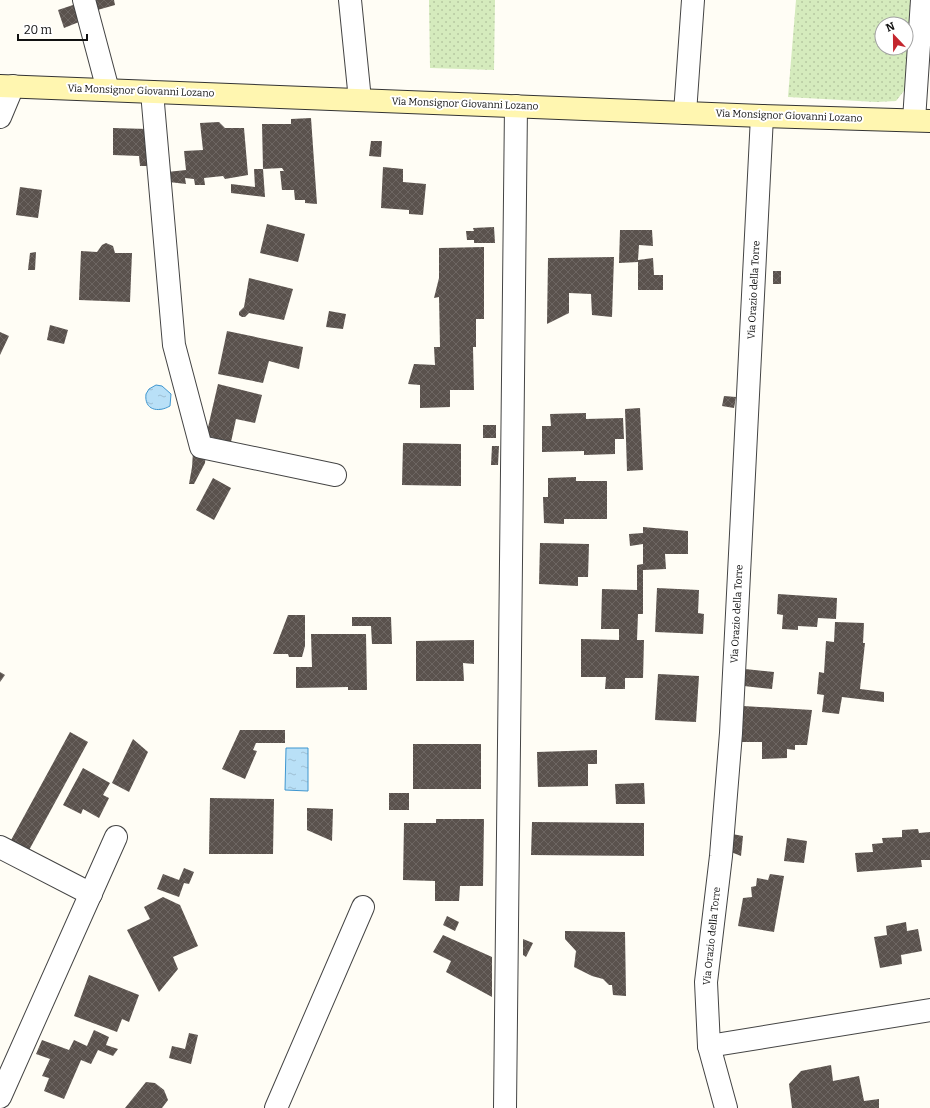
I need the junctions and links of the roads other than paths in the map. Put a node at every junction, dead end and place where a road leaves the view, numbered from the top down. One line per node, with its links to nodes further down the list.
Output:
1 (84, 0): 6 (street)
2 (350, 0): 8 (street)
3 (693, 0): 10 (street)
4 (922, 0): 13 (street)
5 (7, 86): 6 (main road, Via Monsignor Giovanni Lozano); 12 (street)
6 (108, 90): 7 (main road, Via Monsignor Giovanni Lozano)
7 (152, 92): 8 (main road, Via Monsignor Giovanni Lozano); 14 (street)
8 (360, 100): 9 (main road, Via Monsignor Giovanni Lozano)
9 (516, 106): 10 (main road, Via Monsignor Giovanni Lozano); 23 (street)
10 (685, 113): 11 (main road, Via Monsignor Giovanni Lozano)
11 (762, 116): 13 (main road, Via Monsignor Giovanni Lozano); 20 (street, Via Orazio della Torre)
12 (0, 117)
13 (922, 120)
14 (335, 475)
15 (116, 837): 17 (street)
16 (0, 847): 17 (street)
17 (91, 894): 21 (street)
18 (363, 907): 22 (street)
19 (930, 1010): 20 (street)
20 (710, 1046): 24 (street, Via Orazio della Torre)
21 (0, 1097)
22 (276, 1108)
23 (505, 1108)
24 (726, 1108)

